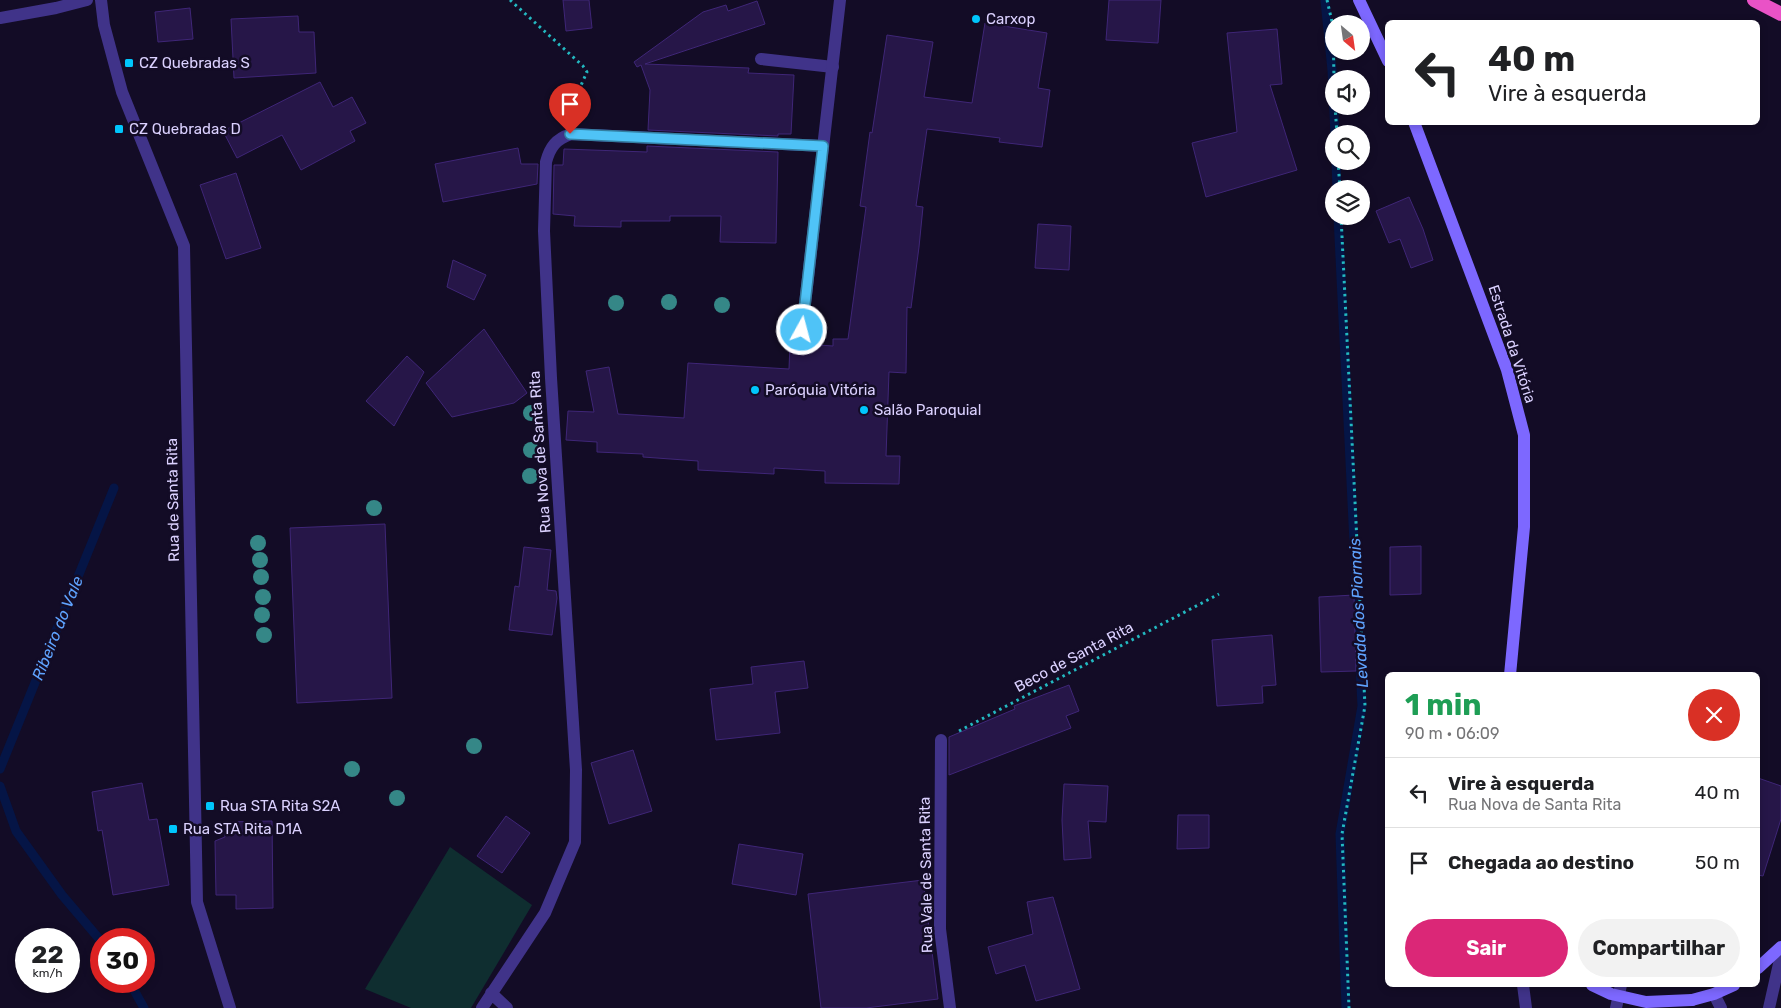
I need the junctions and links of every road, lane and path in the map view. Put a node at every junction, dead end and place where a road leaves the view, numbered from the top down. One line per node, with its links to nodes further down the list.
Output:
1 (87, 0): 9 (street)
2 (101, 0): 31 (street, Rua de Santa Rita)
3 (510, 0): 14 (path)
4 (840, 0): 12 (street)
5 (1327, 0): 13 (path)
6 (1359, 0): 10 (main road)
7 (1754, 0): 8 (highway)
8 (1781, 14)
9 (0, 18)
10 (1385, 55)
11 (761, 59): 12 (street)
12 (833, 67): 16 (street)
13 (1334, 70)
14 (568, 112)
15 (1415, 125): 20 (main road, Estrada da Vitória)
16 (823, 146): 18 (street); 29 (street, Rua Nova de Santa Rita)
17 (1341, 225): 35 (path)
18 (802, 330)
19 (1219, 594): 21 (path, Beco de Santa Rita)
20 (1510, 672)
21 (940, 740): 34 (street, Rua Vale de Santa Rita)
22 (1781, 947): 24 (main road)
23 (1781, 955): 39 (street)
24 (1760, 966)
25 (1523, 987): 36 (street)
26 (1596, 987): 30 (main road, bridge)
27 (1621, 987): 37 (street)
28 (1730, 987): 30 (main road)
29 (490, 993): 32 (street, Rua Nova de Santa Rita); 33 (street)
30 (1714, 994): 38 (street)
31 (230, 1008)
32 (482, 1008)
33 (507, 1008)
34 (950, 1008)
35 (1349, 1008)
36 (1526, 1008)
37 (1616, 1008)
38 (1721, 1008)
39 (1769, 1008)

